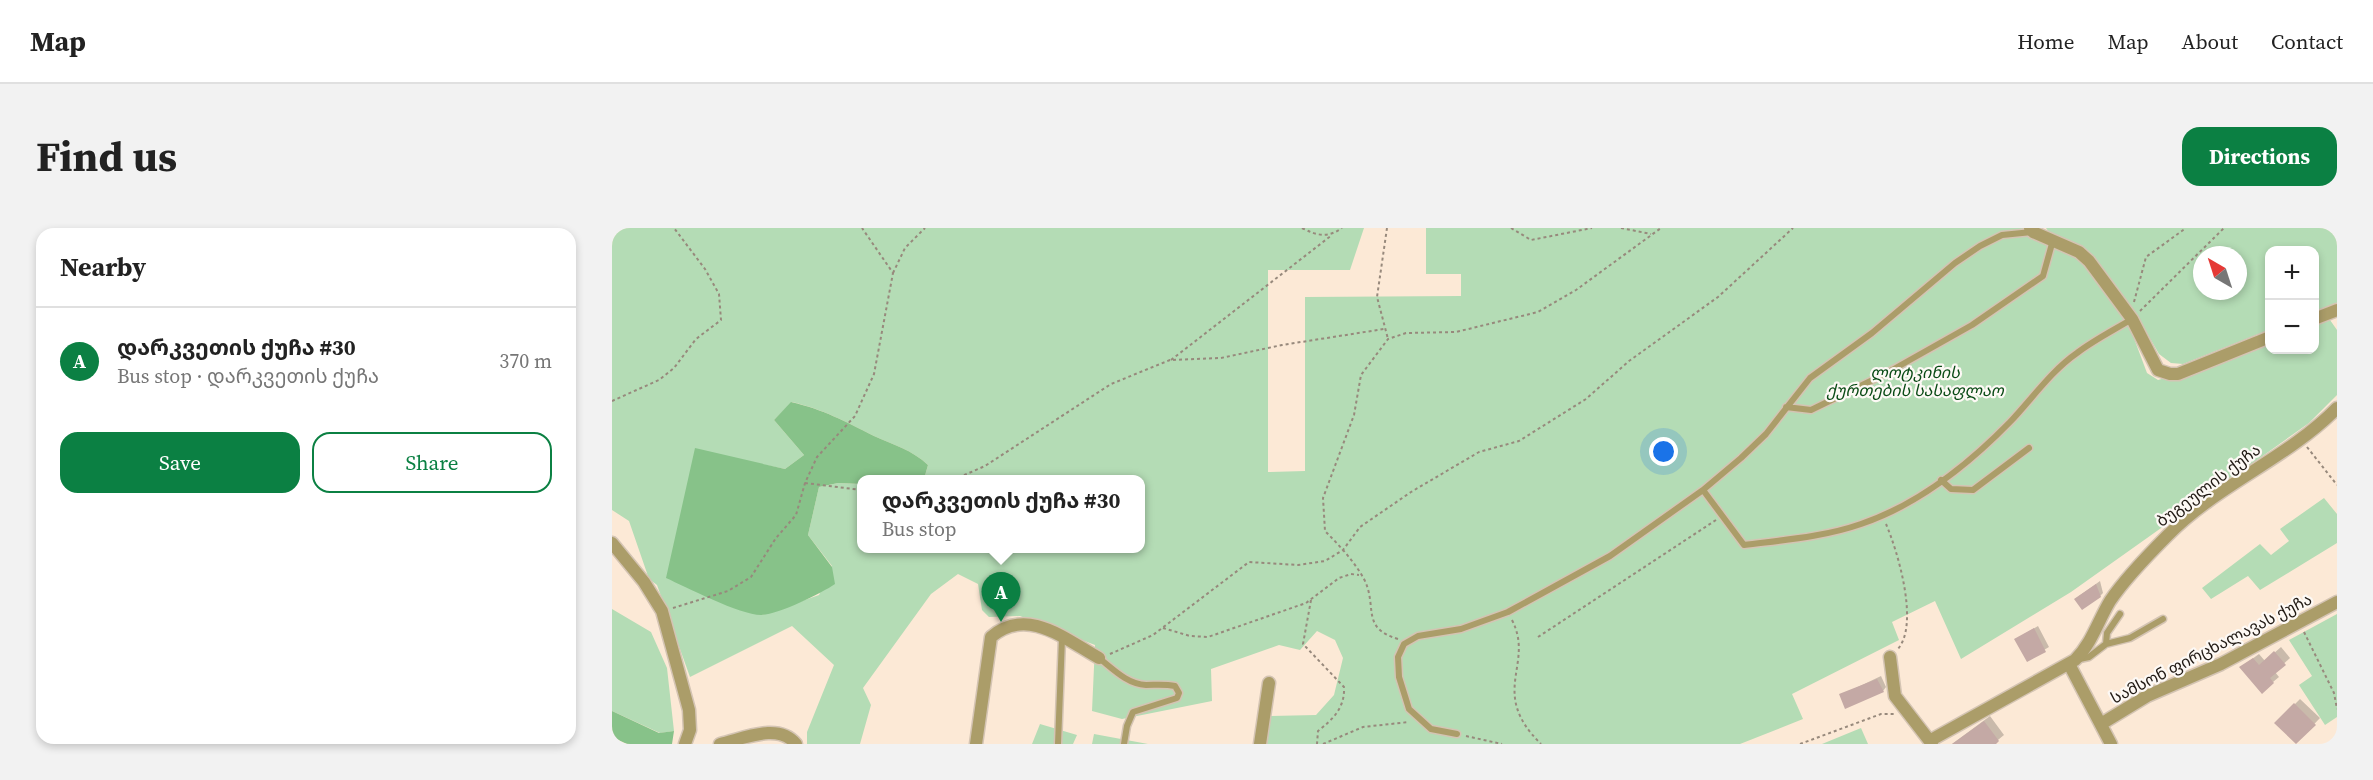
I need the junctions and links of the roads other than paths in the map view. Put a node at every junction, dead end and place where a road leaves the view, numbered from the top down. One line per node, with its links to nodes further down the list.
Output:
1 (2031, 230): 2 (street); 7 (lane)
2 (2053, 240): 5 (street); 7 (lane)
3 (2337, 310): 4 (street)
4 (2319, 317)
5 (2132, 319): 6 (street); 10 (lane)
6 (2265, 339)
7 (1786, 407): 11 (lane)
8 (2337, 408): 20 (street, ბუგეულის ქუჩა)
9 (2029, 448): 10 (lane)
10 (1941, 480): 11 (lane)
11 (1703, 490): 23 (lane)
12 (612, 543): 25 (street)
13 (2337, 602): 22 (street, სამსონ ფირცხალავას ქუჩა)
14 (2120, 614): 17 (lane)
15 (2163, 619): 17 (lane)
16 (1062, 638): 19 (street); 28 (street); 29 (lane)
17 (2106, 644): 20 (lane)
18 (1890, 657): 24 (street)
19 (1099, 658): 30 (lane)
20 (2072, 662): 22 (street); 24 (street)
21 (1269, 683): 31 (street)
22 (2101, 724): 32 (street)
23 (1457, 734)
24 (1931, 742)
25 (685, 744)
26 (720, 744): 27 (street)
27 (796, 744)
28 (976, 744)
29 (1058, 744)
30 (1124, 744)
31 (1260, 744)
32 (2111, 744)

